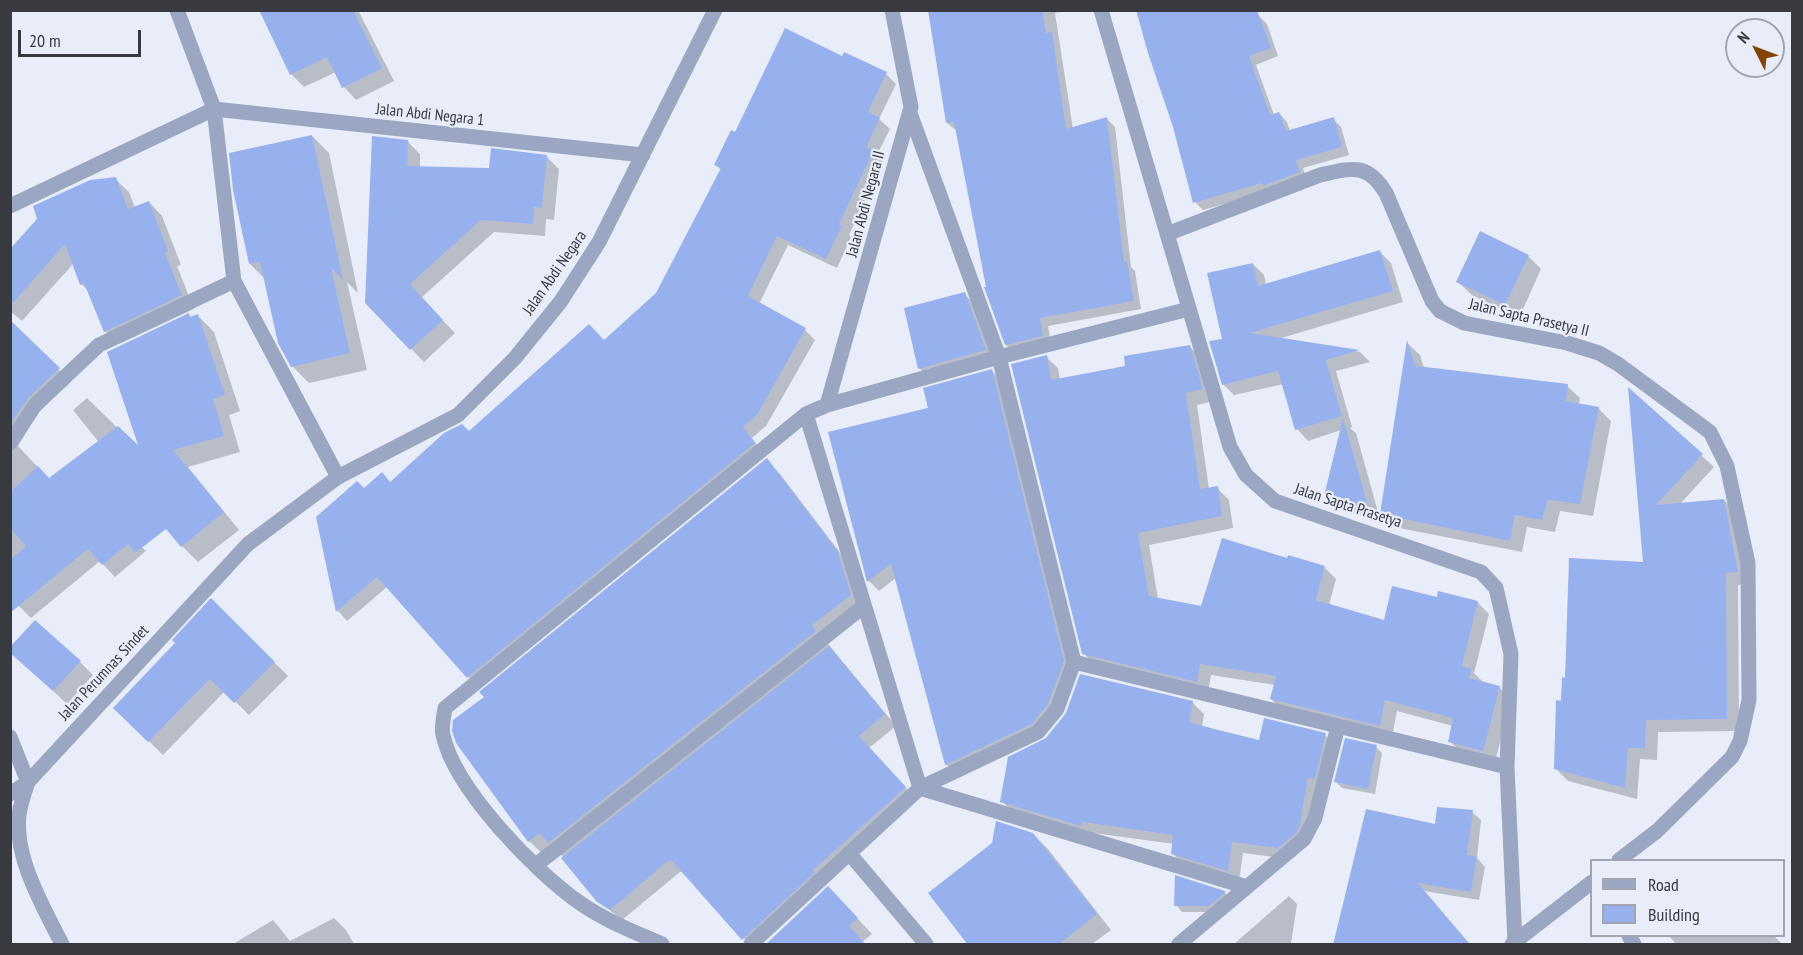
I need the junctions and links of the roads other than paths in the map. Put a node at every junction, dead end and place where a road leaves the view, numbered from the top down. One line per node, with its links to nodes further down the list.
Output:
1 (177, 10): 5 (street)
2 (715, 10): 7 (street, Jalan Abdi Negara)
3 (892, 10): 6 (street, Jalan Abdi Negara II)
4 (1101, 10): 9 (street, Jalan Sapta Prasetya)
5 (214, 110): 7 (street, Jalan Abdi Negara 1); 8 (street); 10 (street)
6 (910, 113): 12 (street); 13 (street, Jalan Abdi Negara II)
7 (643, 156): 16 (street, Jalan Abdi Negara)
8 (10, 206)
9 (1167, 234): 11 (street, Jalan Sapta Prasetya); 26 (street, Jalan Sapta Prasetya II)
10 (234, 281): 15 (street); 16 (street)
11 (1189, 309): 12 (street); 21 (street, Jalan Sapta Prasetya)
12 (999, 357): 13 (street); 18 (street)
13 (828, 405): 14 (street)
14 (806, 414): 17 (street); 27 (street)
15 (10, 443)
16 (338, 477): 22 (street, Jalan Perumnas Sindet)
17 (864, 606): 23 (street); 27 (street)
18 (1074, 662): 19 (street); 23 (street)
19 (1338, 726): 21 (street); 29 (street)
20 (10, 737): 22 (street)
21 (1507, 767): 30 (street, Jalan Sapta Prasetya)
22 (28, 782): 24 (street); 31 (street, Jalan Perumnas Sindet)
23 (920, 788): 25 (street); 29 (street)
24 (10, 794)
25 (849, 853): 33 (street); 34 (street)
26 (1622, 859)
27 (536, 866): 32 (street)
28 (1590, 884): 30 (street)
29 (1247, 887): 35 (street)
30 (1514, 943)
31 (62, 945)
32 (662, 945)
33 (751, 945)
34 (926, 945)
35 (1179, 945)

